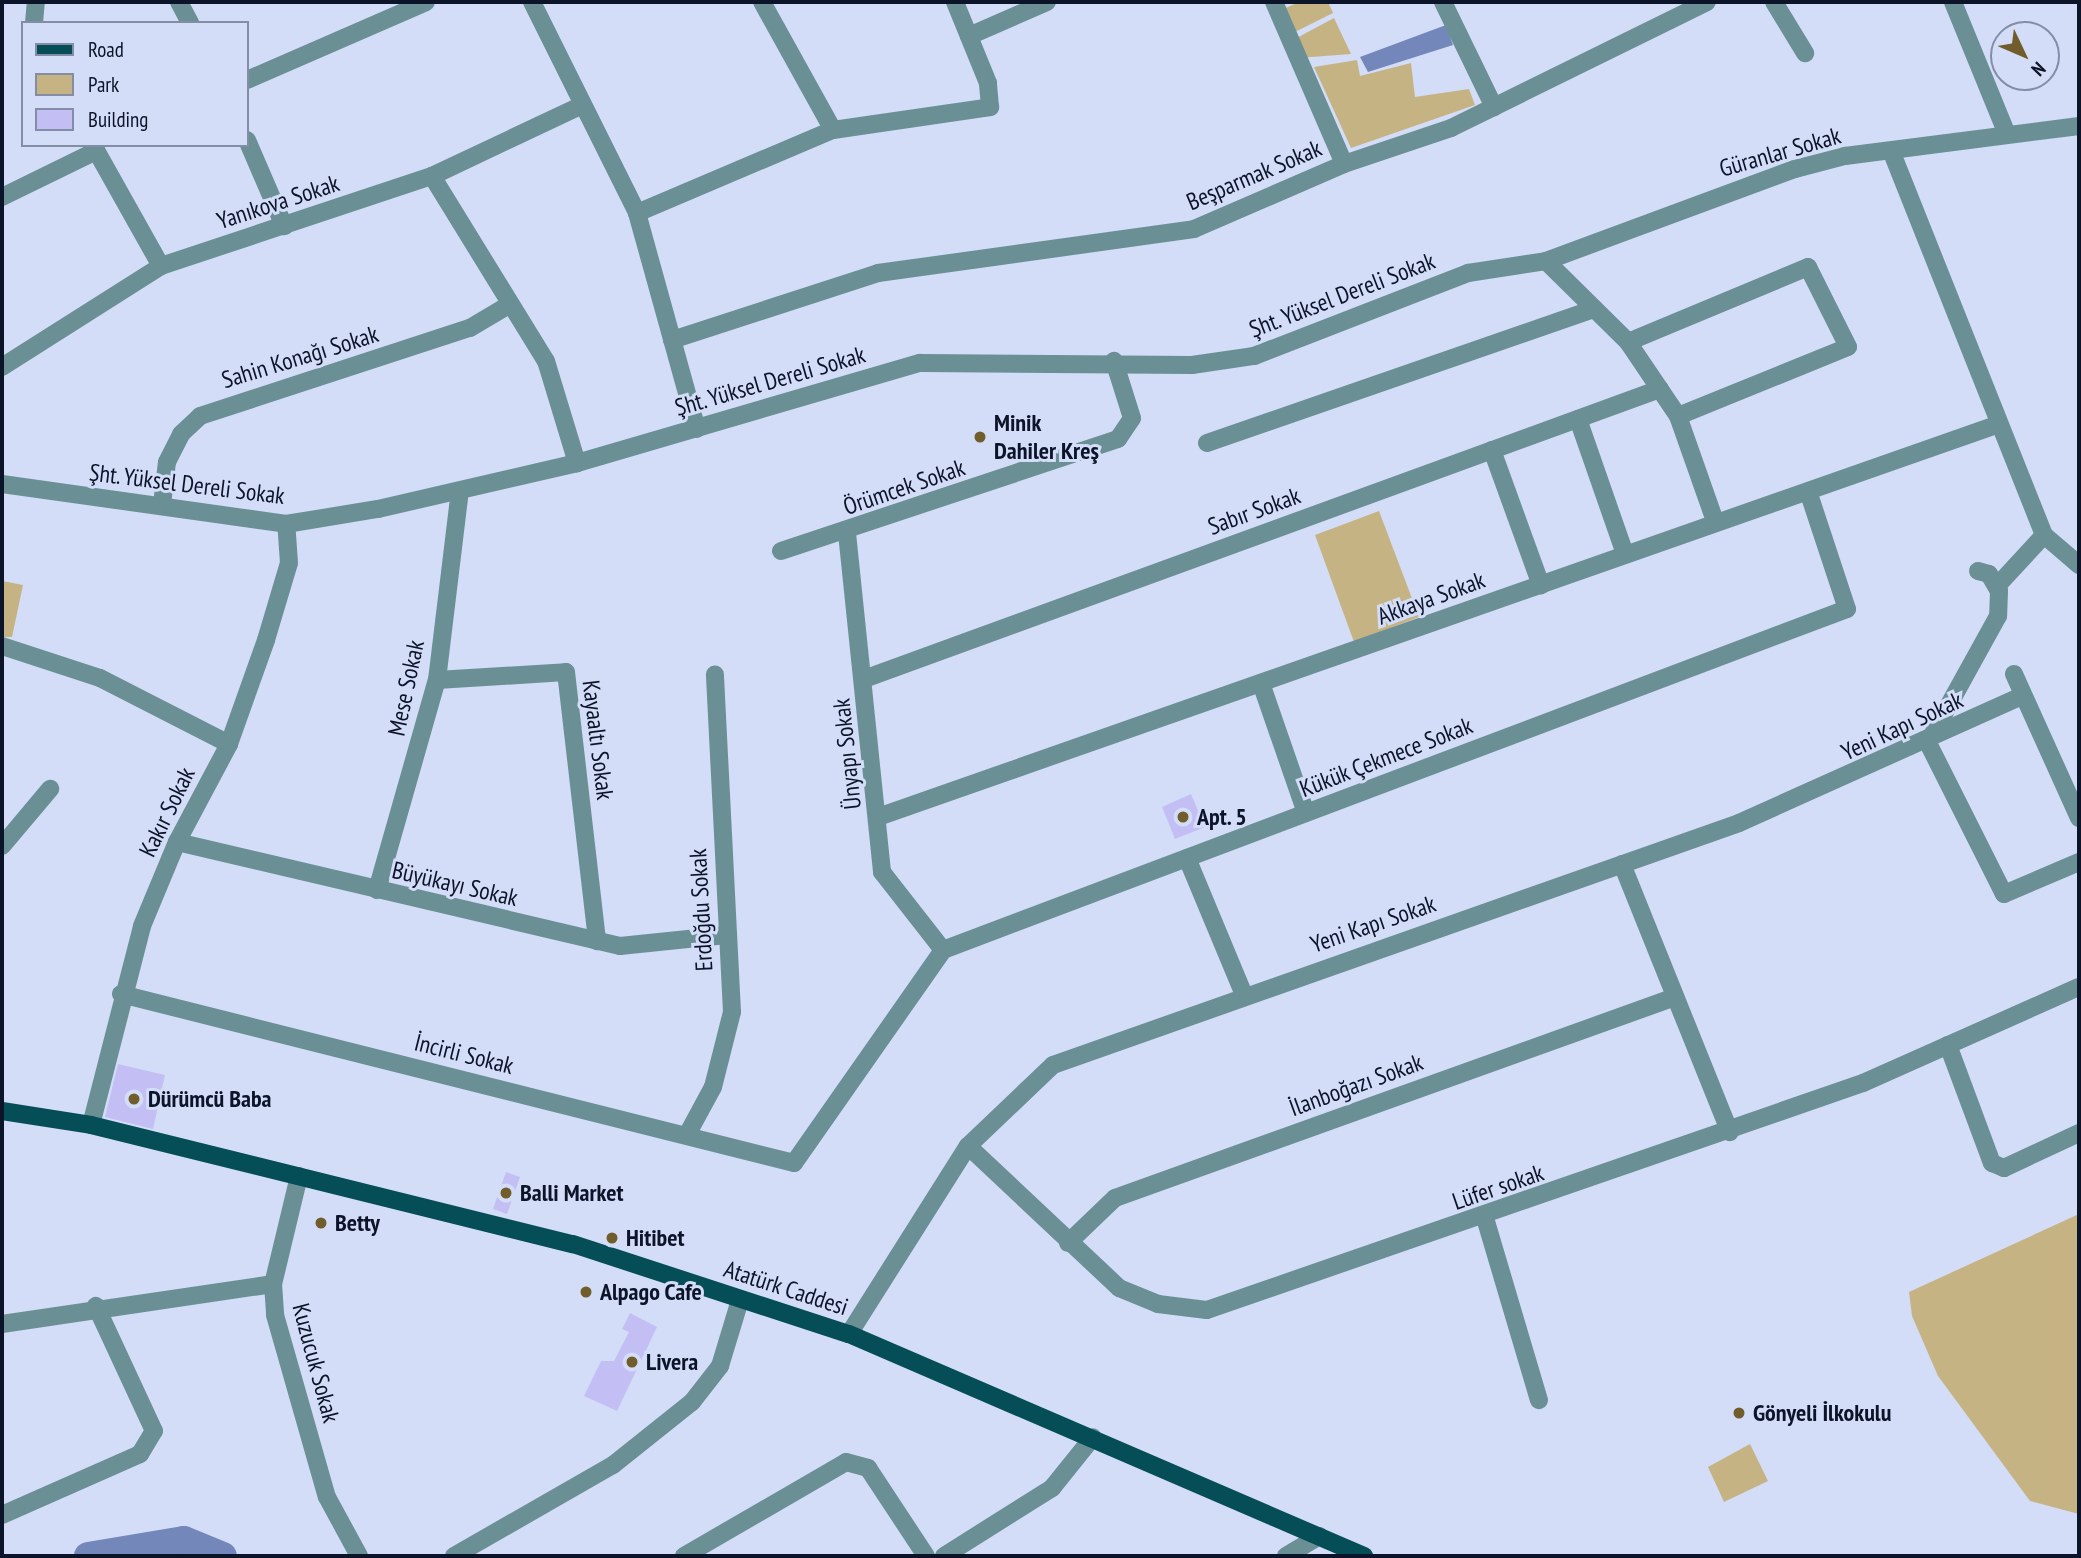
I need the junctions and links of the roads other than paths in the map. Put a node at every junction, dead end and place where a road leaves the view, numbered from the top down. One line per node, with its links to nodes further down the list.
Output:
1 (36, 2): 13 (street)
2 (179, 2): 14 (street)
3 (426, 2): 17 (street)
4 (532, 2): 18 (street)
5 (762, 2): 21 (street)
6 (954, 2): 15 (street)
7 (1047, 2): 15 (street)
8 (1274, 2): 26 (street)
9 (1443, 2): 19 (street)
10 (1707, 2): 19 (street, Beşparmak Sokak)
11 (1774, 2): 16 (street)
12 (1953, 2): 22 (street)
13 (34, 21)
14 (189, 21)
15 (969, 36): 21 (street)
16 (1805, 52)
17 (248, 80)
18 (582, 105): 27 (street, Yanıkova Sokak); 29 (street)
19 (1494, 107): 26 (street, Beşparmak Sokak)
20 (2079, 126): 22 (street, Güranlar Sokak)
21 (833, 130): 29 (street)
22 (2006, 132): 25 (street, Güranlar Sokak)
23 (248, 141): 30 (street)
24 (94, 148): 28 (street); 32 (street)
25 (1892, 153): 31 (street, Güranlar Sokak); 42 (street)
26 (1344, 163): 35 (street, Beşparmak Sokak)
27 (432, 176): 30 (street, Yanıkova Sokak); 33 (street)
28 (2, 197)
29 (637, 213): 35 (street)
30 (284, 226): 32 (street, Yanıkova Sokak)
31 (1546, 261): 34 (street); 37 (street, Şht. Yüksel Dereli Sokak)
32 (161, 266): 38 (street, Yanıkova Sokak)
33 (507, 306): 46 (street); 50 (street, Sahin Konağı Sokak)
34 (1595, 309): 36 (street); 44 (street)
35 (672, 340): 43 (street)
36 (1628, 342): 39 (street); 40 (street)
37 (1114, 361): 43 (street, Şht. Yüksel Dereli Sokak); 53 (street, Örümcek Sokak)
38 (2, 367)
39 (1660, 389): 40 (street); 41 (street, Sabır Sokak)
40 (1678, 416): 51 (street)
41 (1578, 419): 45 (street, Sabır Sokak); 56 (street)
42 (1999, 424): 49 (street, Akkaya Sokak); 54 (street)
43 (698, 429): 46 (street, Şht. Yüksel Dereli Sokak)
44 (1207, 443)
45 (1492, 450): 59 (street); 64 (street, Sabır Sokak)
46 (577, 463): 48 (street, Şht. Yüksel Dereli Sokak)
47 (2, 484): 50 (street, Şht. Yüksel Dereli Sokak)
48 (460, 491): 52 (street, Şht. Yüksel Dereli Sokak); 65 (street, Mese Sokak)
49 (1808, 491): 51 (street, Akkaya Sokak); 71 (street, Kükük Çekmece Sokak)
50 (162, 505): 52 (street, Şht. Yüksel Dereli Sokak)
51 (1715, 521): 56 (street, Akkaya Sokak)
52 (286, 524): 69 (street, Kakır Sokak)
53 (848, 533): 55 (street, Örümcek Sokak); 64 (street, Ünyapı Sokak)
54 (2044, 535): 57 (street); 60 (street)
55 (781, 551)
56 (1625, 554): 59 (street, Akkaya Sokak)
57 (2079, 565)
58 (1978, 571): 60 (street)
59 (1541, 584): 66 (street, Akkaya Sokak)
60 (1997, 586): 68 (street)
61 (2, 646): 69 (street)
62 (715, 674): 80 (street, Erdoğdu Sokak)
63 (2014, 674): 67 (street)
64 (864, 679): 72 (street, Ünyapı Sokak)
65 (437, 680): 79 (street, Mese Sokak); 81 (street, Kayaaltı Sokak)
66 (1262, 686): 71 (street); 72 (street, Akkaya Sokak)
67 (2022, 696): 68 (street, Yeni Kapı Sokak); 73 (street)
68 (1928, 743): 77 (street); 78 (street, Yeni Kapı Sokak)
69 (229, 744): 74 (street, Kakır Sokak)
70 (50, 789): 75 (street)
71 (1306, 813): 76 (street, Kükük Çekmece Sokak)
72 (878, 817): 82 (street, Ünyapı Sokak)
73 (2079, 818)
74 (177, 842): 79 (street, Büyükayı Sokak); 84 (street, Kakır Sokak)
75 (2, 846)
76 (1187, 858): 82 (street, Kükük Çekmece Sokak); 85 (street)
77 (2079, 862)
78 (1622, 864): 85 (street, Yeni Kapı Sokak); 86 (street)
79 (377, 890): 81 (street, Büyükayı Sokak)
80 (726, 935): 81 (street, Büyükayı Sokak); 92 (street, Erdoğdu Sokak)
81 (597, 941)
82 (943, 950): 92 (street, İncirli Sokak)
83 (2079, 987): 87 (street, Lüfer sokak)
84 (121, 994): 89 (street, Kakır Sokak); 92 (street, İncirli Sokak)
85 (1244, 995): 93 (street, Yeni Kapı Sokak)
86 (1675, 997): 90 (street); 96 (street, İlanboğazı Sokak)
87 (1948, 1045): 90 (street, Lüfer sokak); 91 (street)
88 (2, 1111): 89 (main road, Atatürk Caddesi)
89 (90, 1125): 94 (main road, Atatürk Caddesi)
90 (1730, 1132): 95 (street, Lüfer sokak)
91 (2079, 1133)
92 (687, 1135)
93 (968, 1146): 96 (street, Lüfer sokak); 101 (street, Yeni Kapı Sokak)
94 (299, 1176): 97 (street, Kuzucuk Sokak); 98 (main road, Atatürk Caddesi)
95 (1485, 1218): 96 (street, Lüfer sokak); 102 (street)
96 (1068, 1243)
97 (273, 1284): 99 (street); 106 (street, Kuzucuk Sokak)
98 (740, 1300): 101 (main road, Atatürk Caddesi); 107 (street)
99 (96, 1306): 100 (street); 104 (street)
100 (2, 1324)
101 (849, 1334): 103 (main road, Atatürk Caddesi)
102 (1539, 1400)
103 (1093, 1437): 105 (main road, Atatürk Caddesi); 110 (street)
104 (2, 1515)
105 (1318, 1536): 111 (street); 112 (main road, Atatürk Caddesi)
106 (359, 1556)
107 (454, 1556)
108 (684, 1556): 109 (street)
109 (926, 1556)
110 (944, 1556)
111 (1286, 1556)
112 (1364, 1556)

